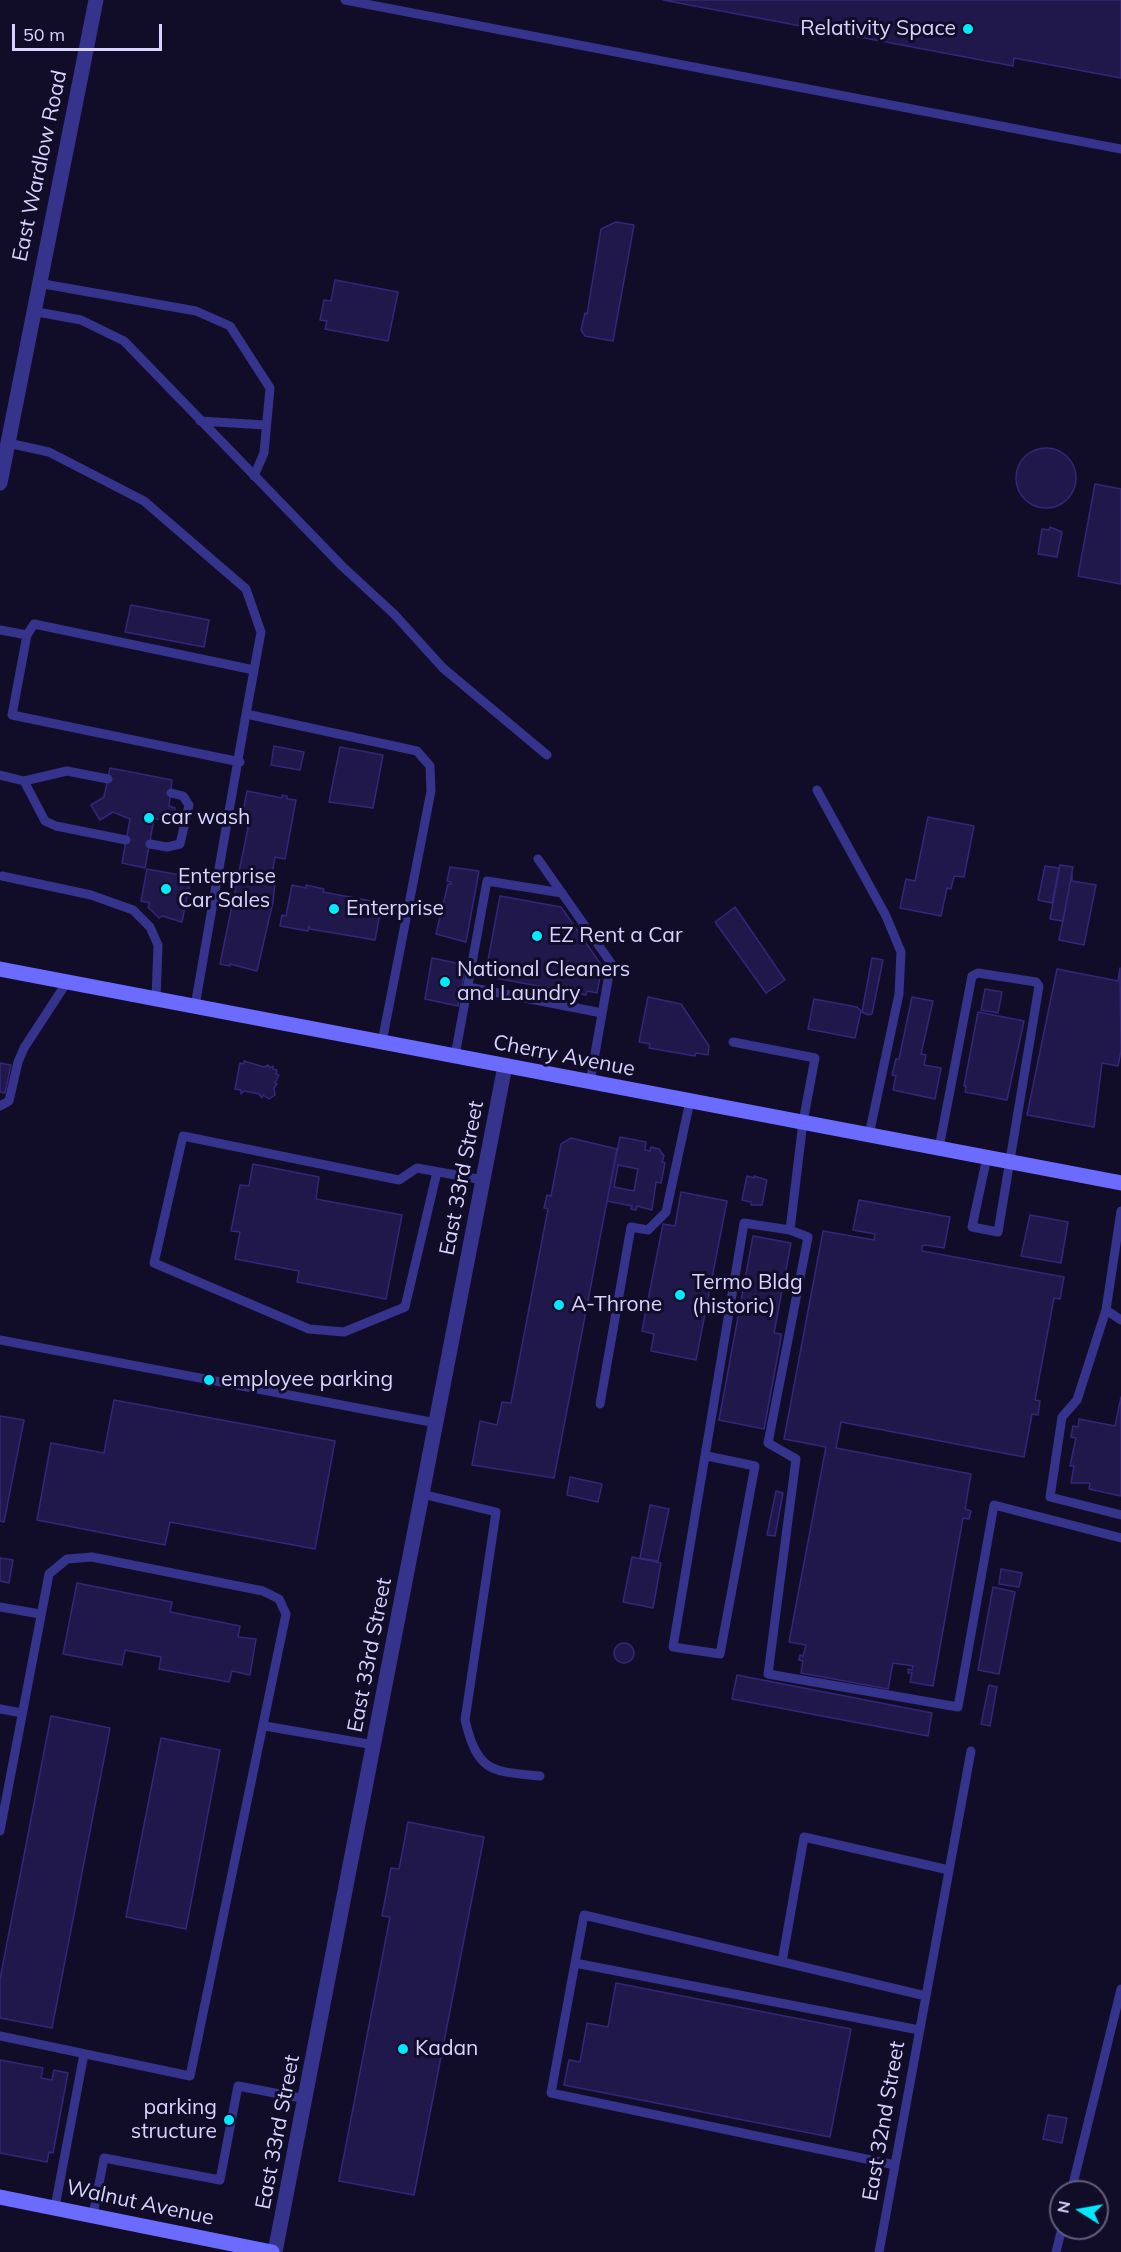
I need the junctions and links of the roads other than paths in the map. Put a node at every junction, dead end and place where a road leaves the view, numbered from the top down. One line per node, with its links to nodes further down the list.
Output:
1 (96, 0): 4 (street, East Wardlow Road)
2 (345, 0): 3 (lane)
3 (1121, 149)
4 (38, 283): 5 (street, East Wardlow Road); 7 (lane)
5 (32, 311): 6 (lane); 8 (street, East Wardlow Road)
6 (201, 422): 7 (lane); 9 (lane)
7 (265, 424): 9 (lane)
8 (8, 443): 10 (street, East Wardlow Road); 13 (lane)
9 (254, 476): 15 (lane)
10 (0, 483)
11 (0, 630): 12 (lane)
12 (27, 635): 13 (lane); 16 (lane)
13 (254, 670): 14 (lane)
14 (246, 714): 16 (lane); 33 (lane)
15 (547, 754)
16 (240, 762): 31 (lane)
17 (0, 775): 19 (lane)
18 (108, 779): 19 (lane)
19 (24, 781): 22 (lane)
20 (818, 790): 41 (lane)
21 (171, 793): 23 (lane)
22 (126, 840)
23 (150, 844)
24 (538, 859): 26 (lane)
25 (2, 876): 30 (lane)
26 (562, 893): 29 (lane); 32 (lane)
27 (0, 969): 28 (main road, Cherry Avenue)
28 (67, 982): 30 (main road, Cherry Avenue); 39 (lane)
29 (468, 987): 32 (lane); 35 (lane)
30 (156, 999): 31 (main road, Cherry Avenue)
31 (195, 1006): 33 (main road, Cherry Avenue)
32 (602, 1012): 37 (lane)
33 (382, 1042): 35 (main road, Cherry Avenue)
34 (733, 1042): 40 (lane)
35 (456, 1056): 36 (main road, Cherry Avenue)
36 (504, 1066): 37 (main road, Cherry Avenue); 46 (street, East 33rd Street)
37 (590, 1082): 38 (main road, Cherry Avenue)
38 (690, 1101): 40 (main road, Cherry Avenue); 53 (lane)
39 (0, 1106)
40 (803, 1122): 41 (main road, Cherry Avenue); 49 (lane)
41 (869, 1135): 42 (main road, Cherry Avenue)
42 (939, 1148): 43 (main road, Cherry Avenue); 44 (lane)
43 (987, 1157): 44 (main road, Cherry Avenue); 44 (lane)
44 (1011, 1162): 47 (main road, Cherry Avenue)
45 (437, 1172): 45 (lane); 46 (lane)
46 (483, 1180): 54 (street, East 33rd Street)
47 (1121, 1183)
48 (1121, 1211): 50 (lane)
49 (790, 1230): 55 (lane); 58 (lane)
50 (1106, 1310): 51 (lane); 57 (lane)
51 (1121, 1320)
52 (0, 1340): 54 (lane)
53 (600, 1404)
54 (436, 1423): 56 (street, East 33rd Street)
55 (707, 1456): 55 (lane)
56 (422, 1494): 64 (street, East 33rd Street); 66 (lane)
57 (1121, 1515)
58 (1121, 1538)
59 (0, 1607): 60 (lane)
60 (40, 1614): 62 (lane); 63 (lane)
61 (0, 1709): 62 (lane)
62 (22, 1713): 67 (lane)
63 (265, 1726): 64 (lane); 75 (lane)
64 (374, 1745): 76 (street, East 33rd Street)
65 (971, 1751): 68 (lane, East 32nd Street)
66 (540, 1776)
67 (0, 1831)
68 (949, 1870): 69 (lane); 72 (lane, East 32nd Street)
69 (782, 1962): 70 (lane); 72 (lane)
70 (575, 1963): 73 (lane); 77 (lane)
71 (1121, 1989): 78 (lane)
72 (926, 1996): 73 (lane, East 32nd Street)
73 (919, 2030): 77 (lane, East 32nd Street)
74 (0, 2036): 75 (lane)
75 (84, 2054): 80 (lane)
76 (306, 2099): 81 (lane); 82 (street, East 33rd Street)
77 (896, 2165): 83 (lane, East 32nd Street)
78 (1074, 2180)
79 (0, 2197): 80 (main road, Walnut Avenue)
80 (55, 2207): 81 (main road, Walnut Avenue)
81 (93, 2215): 82 (main road, Walnut Avenue)
82 (273, 2252)
83 (879, 2252)

